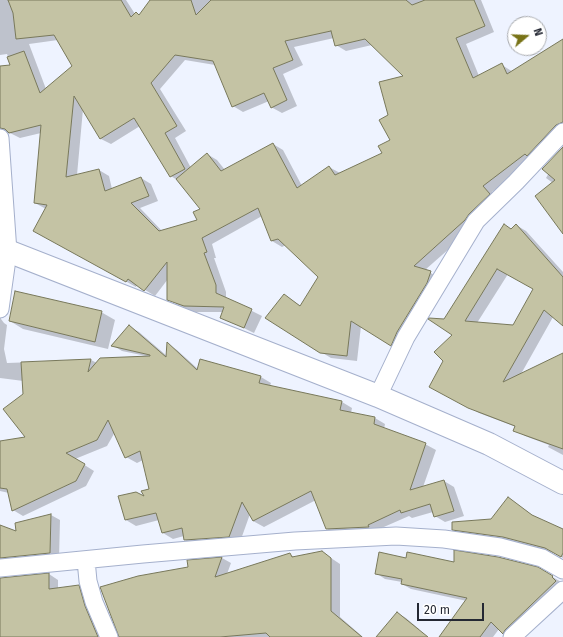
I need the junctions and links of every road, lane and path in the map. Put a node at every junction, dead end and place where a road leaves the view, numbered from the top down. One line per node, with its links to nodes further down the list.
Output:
1 (563, 132): 5 (street)
2 (0, 138): 3 (street)
3 (4, 250): 4 (street); 5 (main road)
4 (0, 309)
5 (378, 396): 6 (main road)
6 (563, 483)
7 (86, 560): 8 (street); 9 (street); 11 (street)
8 (0, 568)
9 (563, 570)
10 (563, 590): 12 (street)
11 (109, 637)
12 (512, 637)

